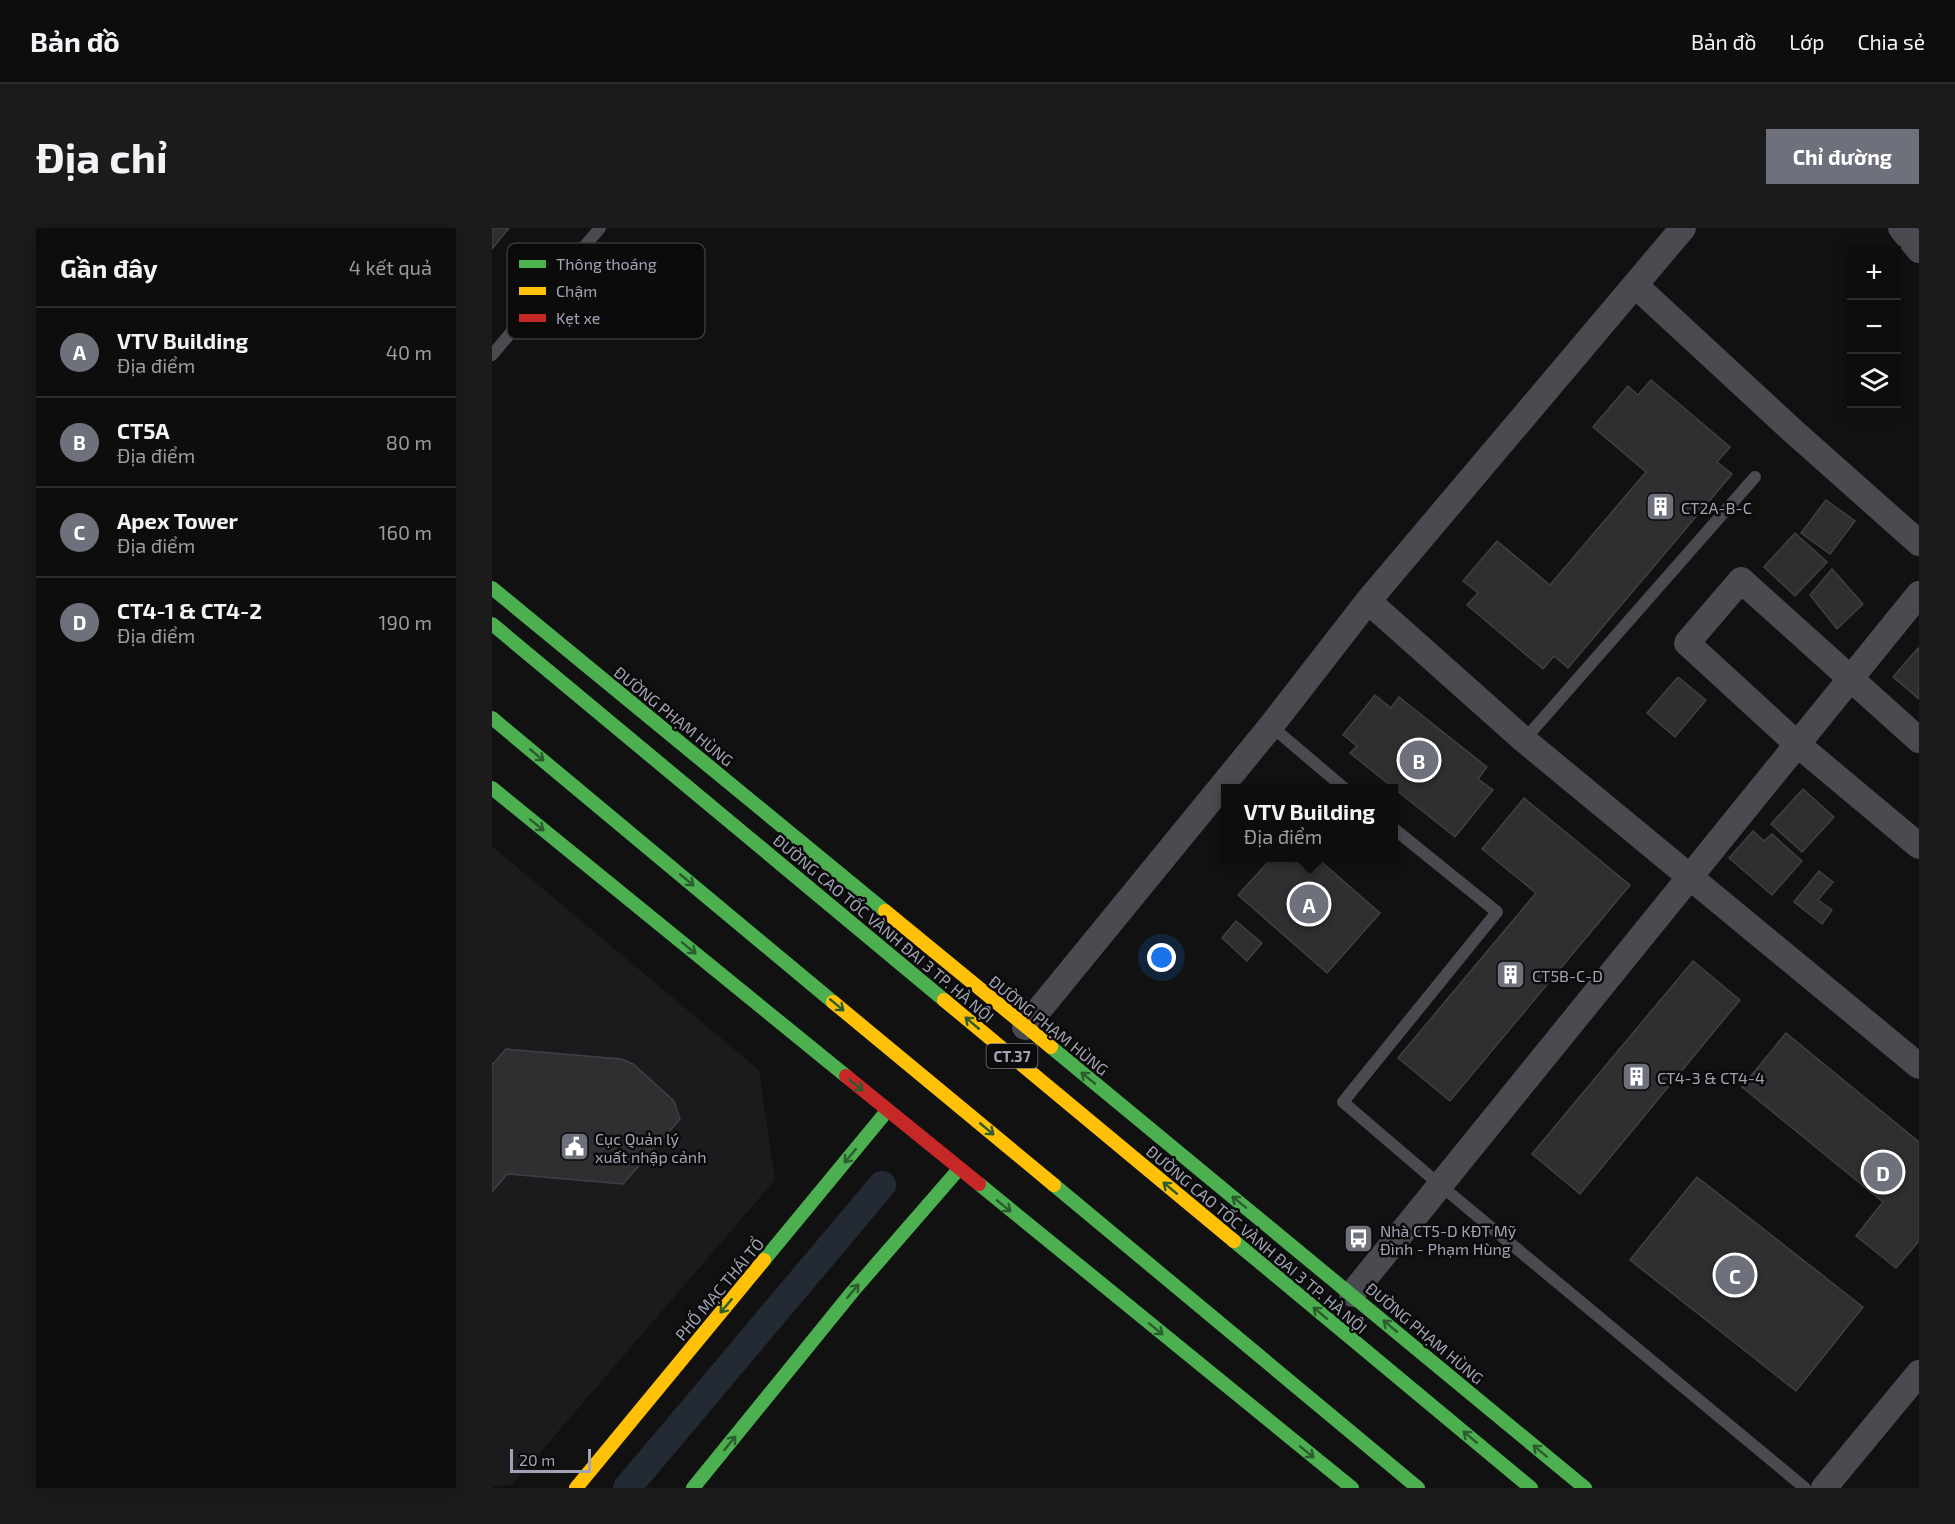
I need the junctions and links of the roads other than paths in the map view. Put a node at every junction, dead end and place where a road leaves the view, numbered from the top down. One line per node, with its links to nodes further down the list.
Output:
1 (600, 228): 4 (lane)
2 (1683, 228): 6 (street)
3 (1901, 228): 5 (street)
4 (587, 243)
5 (1919, 250)
6 (1635, 285): 10 (street); 13 (street)
7 (507, 337): 8 (lane)
8 (492, 355)
9 (1755, 477): 18 (lane)
10 (1919, 543)
11 (492, 588): 28 (main road, ĐƯỜNG PHẠM HÙNG)
12 (1919, 594): 15 (street)
13 (1368, 601): 17 (street); 18 (street)
14 (492, 624): 39 (main road, ĐƯỜNG CAO TỐC VÀNH ĐAI 3 TP. HÀ NỘI / CT.37, one-way to 14)
15 (1850, 679): 19 (street); 20 (street); 20 (street)
16 (492, 718): 38 (main road, one-way to 38)
17 (1271, 726): 21 (street); 22 (lane)
18 (1524, 740): 27 (street)
19 (1919, 740)
20 (1797, 744): 26 (street); 27 (street)
21 (1224, 784)
22 (1338, 784)
23 (1221, 787): 28 (street)
24 (492, 788): 30 (main road, one-way to 30)
25 (1398, 832): 32 (lane)
26 (1919, 846)
27 (1690, 877): 29 (street); 32 (street)
28 (1025, 1027): 33 (main road, ĐƯỜNG PHẠM HÙNG, one-way to 28)
29 (1919, 1066)
30 (887, 1111): 31 (main road); 35 (main road, PHỐ MẠC THÁI TỔ, one-way to 35)
31 (959, 1169): 36 (main road, one-way to 31); 37 (main road, one-way to 37)
32 (1440, 1185): 33 (street); 41 (lane)
33 (1352, 1294): 40 (main road, ĐƯỜNG PHẠM HÙNG, one-way to 33)
34 (1919, 1373): 42 (street)
35 (576, 1488)
36 (693, 1488)
37 (1352, 1488)
38 (1418, 1488)
39 (1531, 1488)
40 (1584, 1488)
41 (1805, 1488)
42 (1824, 1488)

